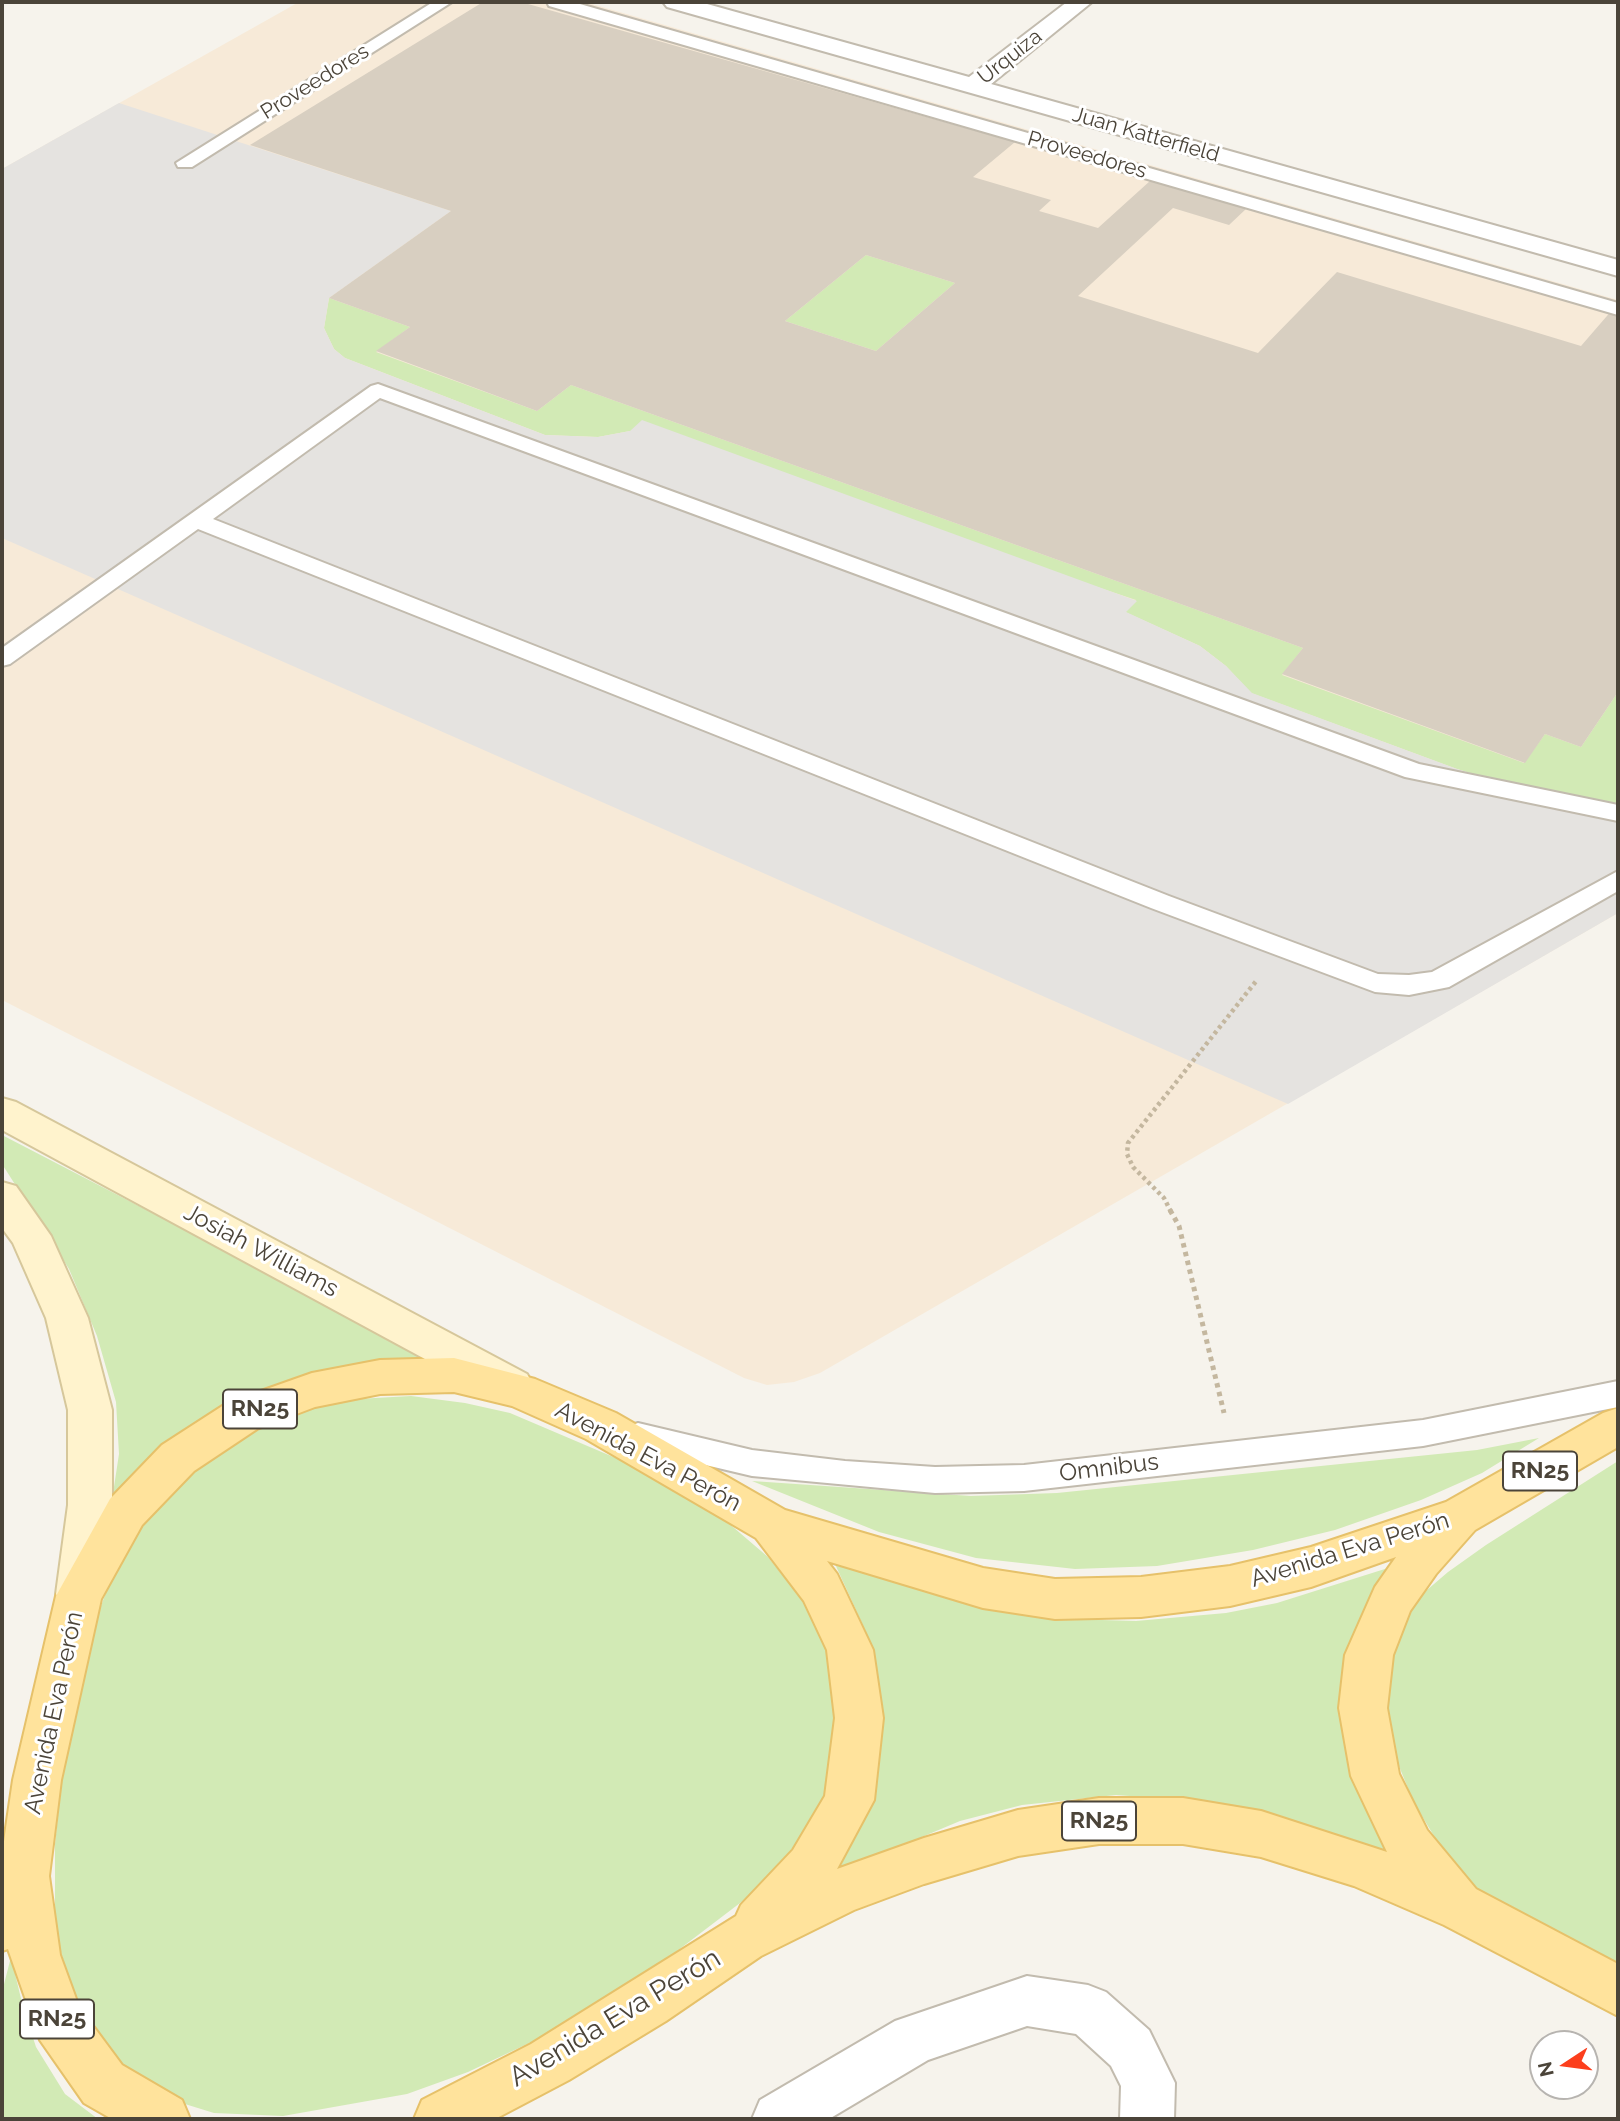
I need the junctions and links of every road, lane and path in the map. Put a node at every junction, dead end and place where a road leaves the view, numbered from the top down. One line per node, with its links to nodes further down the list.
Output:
1 (444, 2): 6 (lane, Proveedores)
2 (555, 2): 8 (lane, Proveedores)
3 (679, 2): 5 (street, Juan Katterfield)
4 (1082, 2): 5 (street, Urquiza)
5 (973, 86): 7 (street, Juan Katterfield)
6 (185, 163)
7 (1618, 268)
8 (1618, 309)
9 (196, 520): 10 (lane); 11 (lane); 13 (lane)
10 (2, 659)
11 (1618, 813)
12 (1618, 880): 13 (lane)
13 (1281, 949): 18 (path)
14 (2, 1112): 16 (main road, Josiah Williams)
15 (2, 1197): 23 (main road)
16 (520, 1391): 19 (main road, Avenida Eva Perón / RN25); 23 (main road, Avenida Eva Perón / RN25)
17 (1618, 1394): 19 (lane, Omnibus)
18 (1225, 1415)
19 (600, 1426): 22 (main road, Avenida Eva Perón / RN25)
20 (1618, 1426): 21 (main road, RN25)
21 (1461, 1516): 22 (main road, Avenida Eva Perón / RN25); 25 (main road, RN25)
22 (772, 1525): 27 (main road, RN25)
23 (79, 1595): 24 (main road, Avenida Eva Perón / RN25)
24 (24, 1875): 26 (main road, Avenida Eva Perón / RN25); 29 (main road, RN25)
25 (1462, 1908): 27 (main road, Avenida Eva Perón / RN25); 28 (main road, Avenida Eva Perón / RN25)
26 (2, 1927)
27 (743, 1939): 30 (main road, Avenida Eva Perón / RN25)
28 (1618, 1992)
29 (163, 2119)
30 (441, 2119)
31 (779, 2119): 32 (street)
32 (1147, 2119)

